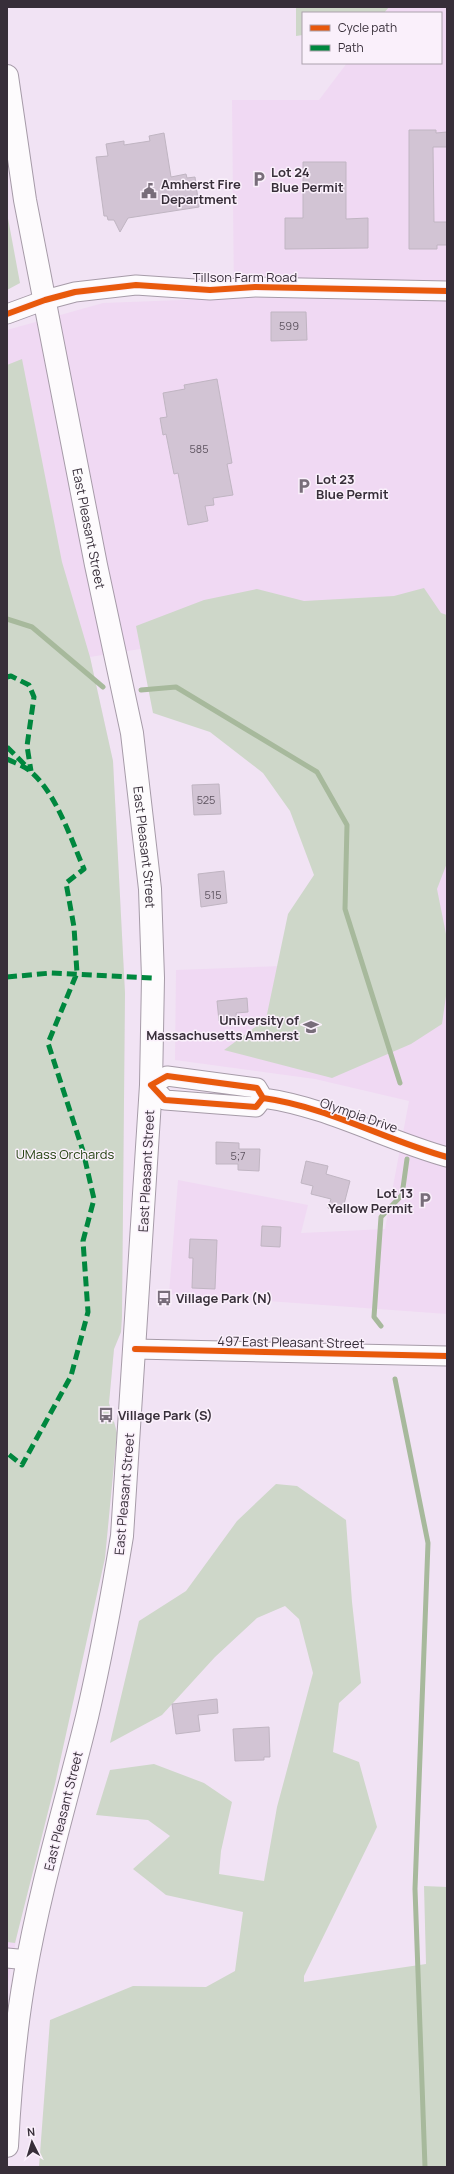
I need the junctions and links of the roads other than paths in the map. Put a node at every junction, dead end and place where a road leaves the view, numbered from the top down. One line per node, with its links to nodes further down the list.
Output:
1 (7, 76): 3 (main road, East Pleasant Street)
2 (447, 291): 3 (street, Tillson Farm Road)
3 (45, 300): 4 (street, Tillson Farm Road); 5 (main road, East Pleasant Street)
4 (7, 314)
5 (151, 1085): 6 (street, Olympia Drive); 7 (main road, East Pleasant Street)
6 (447, 1157)
7 (135, 1349): 8 (street, 497 East Pleasant Street); 10 (main road, East Pleasant Street)
8 (447, 1356)
9 (7, 1958): 10 (street)
10 (28, 1960): 11 (main road, East Pleasant Street)
11 (7, 2146)

